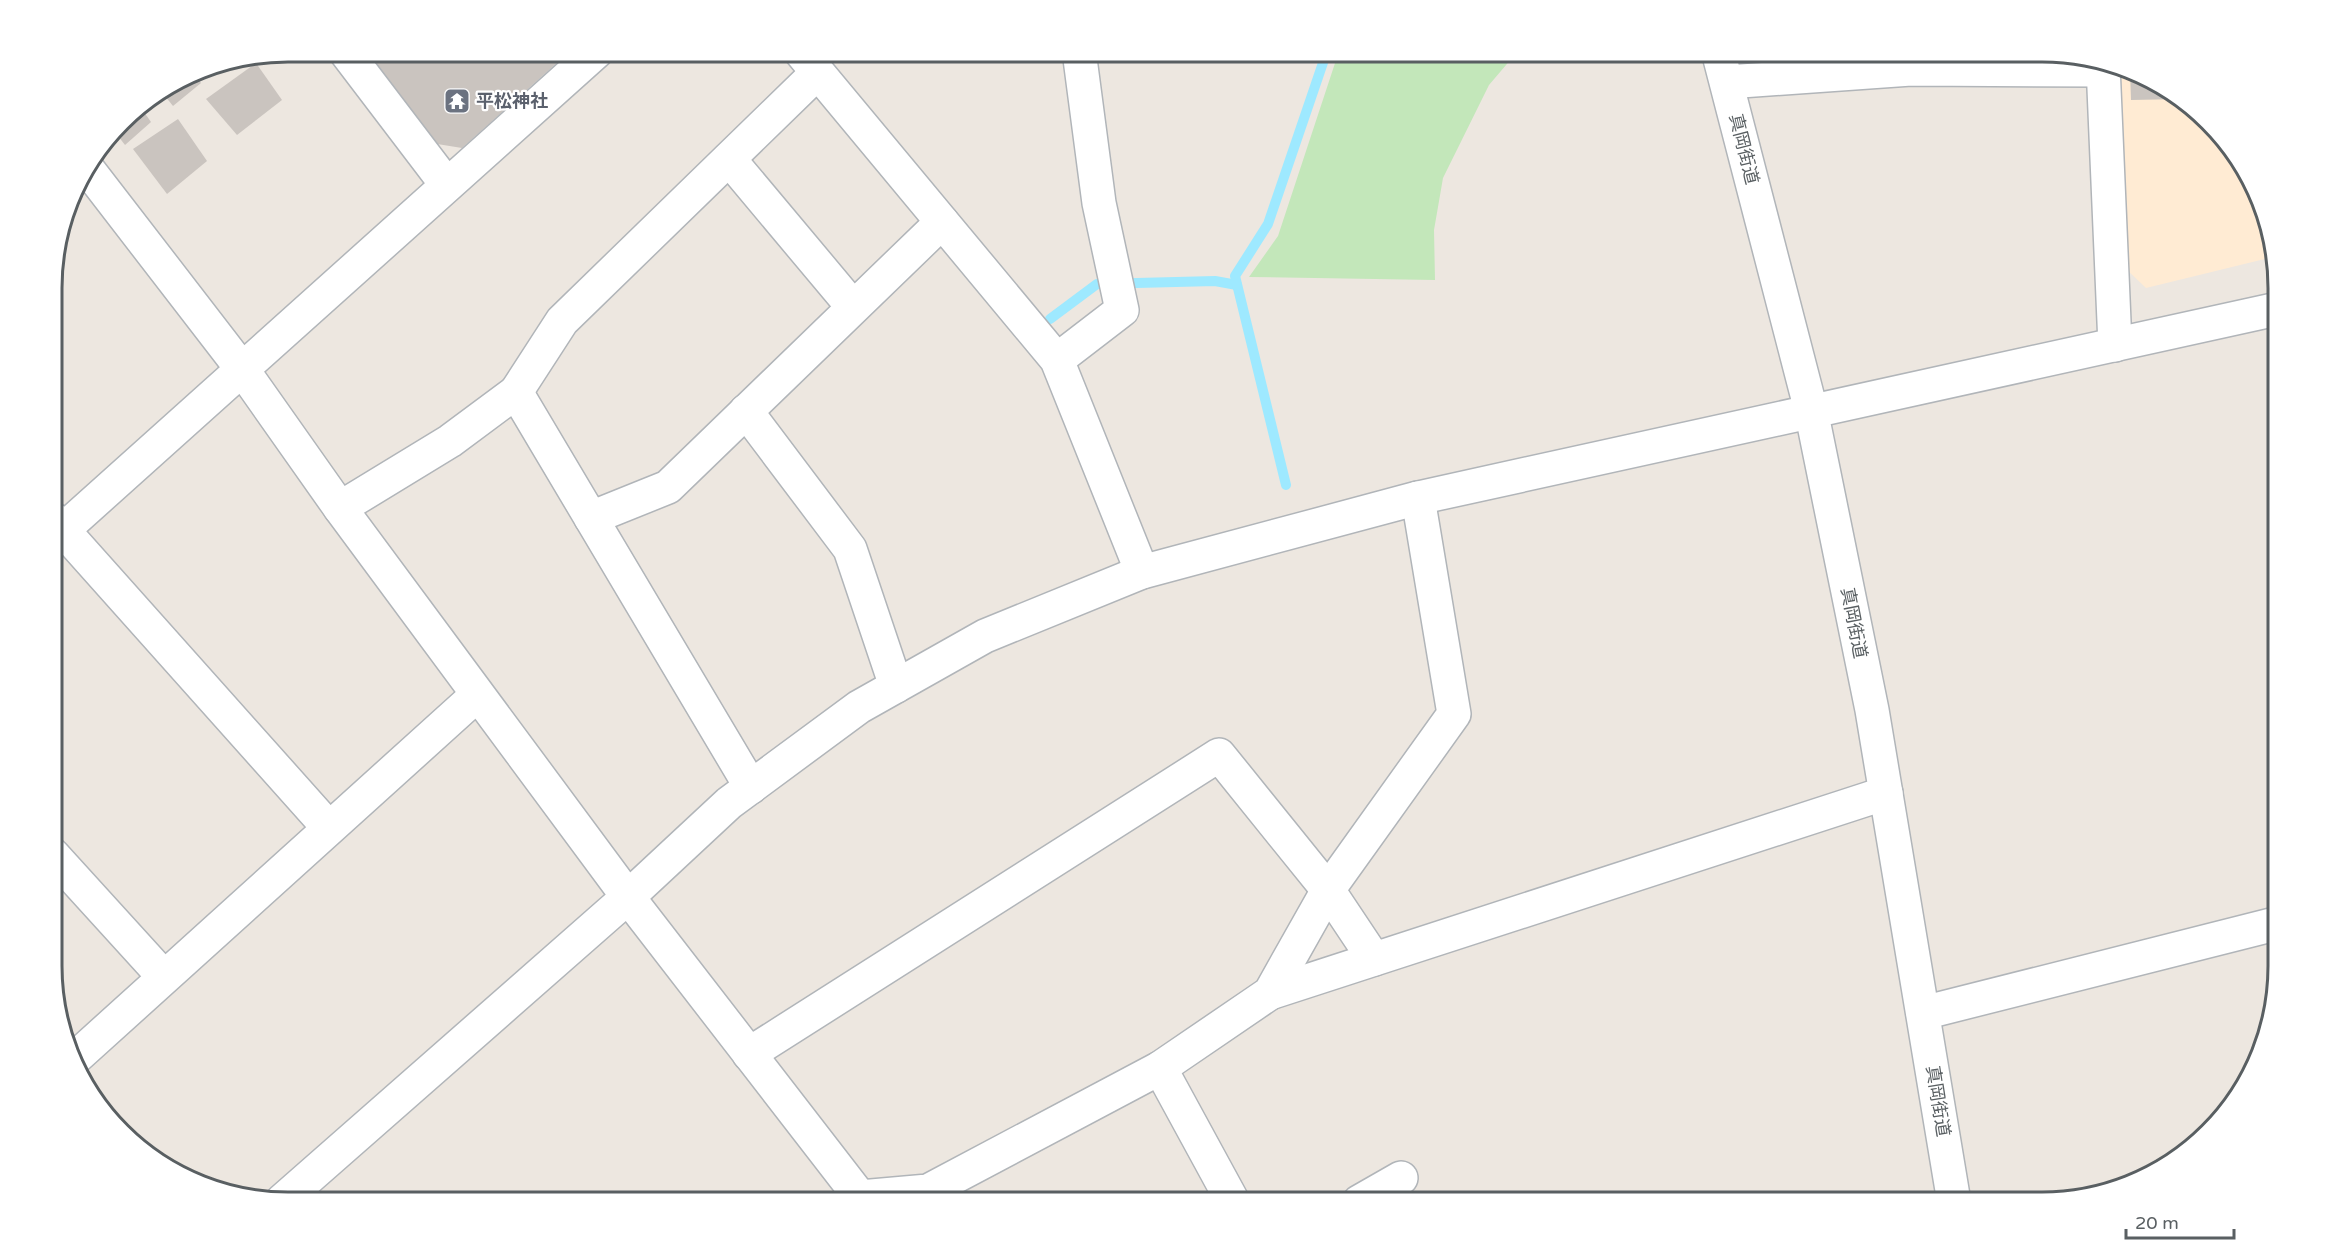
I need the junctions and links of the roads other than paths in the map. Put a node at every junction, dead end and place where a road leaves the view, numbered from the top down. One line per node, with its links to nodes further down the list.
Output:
1 (353, 62): 13 (street)
2 (585, 62): 13 (street)
3 (809, 62): 11 (street); 14 (street)
4 (1080, 62): 18 (street)
5 (1721, 62): 10 (street, 真岡街道)
6 (1894, 62): 10 (street)
7 (1966, 62): 8 (street)
8 (2089, 67)
9 (2103, 70): 17 (street)
10 (1727, 82): 21 (street, 真岡街道)
11 (729, 159): 15 (street); 20 (street)
12 (92, 174): 19 (street)
13 (447, 185): 19 (street)
14 (942, 222): 15 (street); 18 (street)
15 (853, 307): 22 (street)
16 (2268, 311): 17 (street)
17 (2115, 345): 21 (street)
18 (1057, 360): 28 (street)
19 (242, 369): 24 (street); 26 (street)
20 (516, 392): 24 (street); 25 (street)
21 (1811, 410): 23 (street); 32 (street, 真岡街道)
22 (746, 411): 25 (street); 29 (street)
23 (1418, 498): 28 (street); 35 (street)
24 (340, 508): 30 (street)
25 (591, 518): 31 (street)
26 (61, 521)
27 (61, 528): 33 (street)
28 (1142, 572): 29 (street)
29 (896, 686): 31 (street)
30 (477, 695): 33 (street); 36 (street)
31 (751, 787): 36 (street)
32 (1886, 793): 38 (street); 41 (street, 真岡街道)
33 (329, 828): 39 (street)
34 (61, 864): 39 (street)
35 (1328, 890): 38 (street); 40 (street); 43 (street)
36 (628, 897): 43 (street); 46 (street)
37 (2268, 926): 41 (street)
38 (1374, 959): 40 (street)
39 (164, 977): 42 (street)
40 (1270, 993): 44 (street)
41 (1923, 1013): 51 (street, 真岡街道)
42 (80, 1054)
43 (749, 1054): 47 (street)
44 (1160, 1068): 48 (street); 49 (street)
45 (1401, 1178): 50 (street)
46 (292, 1192)
47 (850, 1192)
48 (919, 1192)
49 (1228, 1192)
50 (1376, 1192)
51 (1952, 1192)

